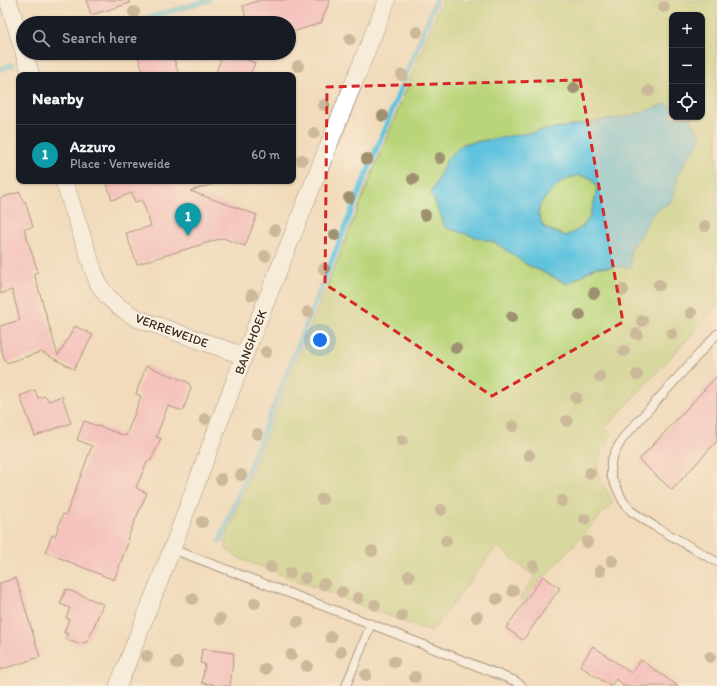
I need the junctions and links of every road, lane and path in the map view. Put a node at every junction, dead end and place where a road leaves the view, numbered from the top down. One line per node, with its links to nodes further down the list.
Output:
1 (8, 0): 3 (street)
2 (387, 0): 8 (street, BANGHOEK)
3 (16, 26)
4 (26, 60): 5 (street)
5 (30, 72)
6 (65, 184): 8 (street, VERREWEIDE)
7 (717, 334): 10 (lane)
8 (244, 356): 9 (street, BANGHOEK)
9 (172, 549): 11 (lane); 12 (street, BANGHOEK)
10 (717, 562)
11 (371, 624): 13 (lane); 14 (lane)
12 (118, 686)
13 (346, 686)
14 (522, 686)

